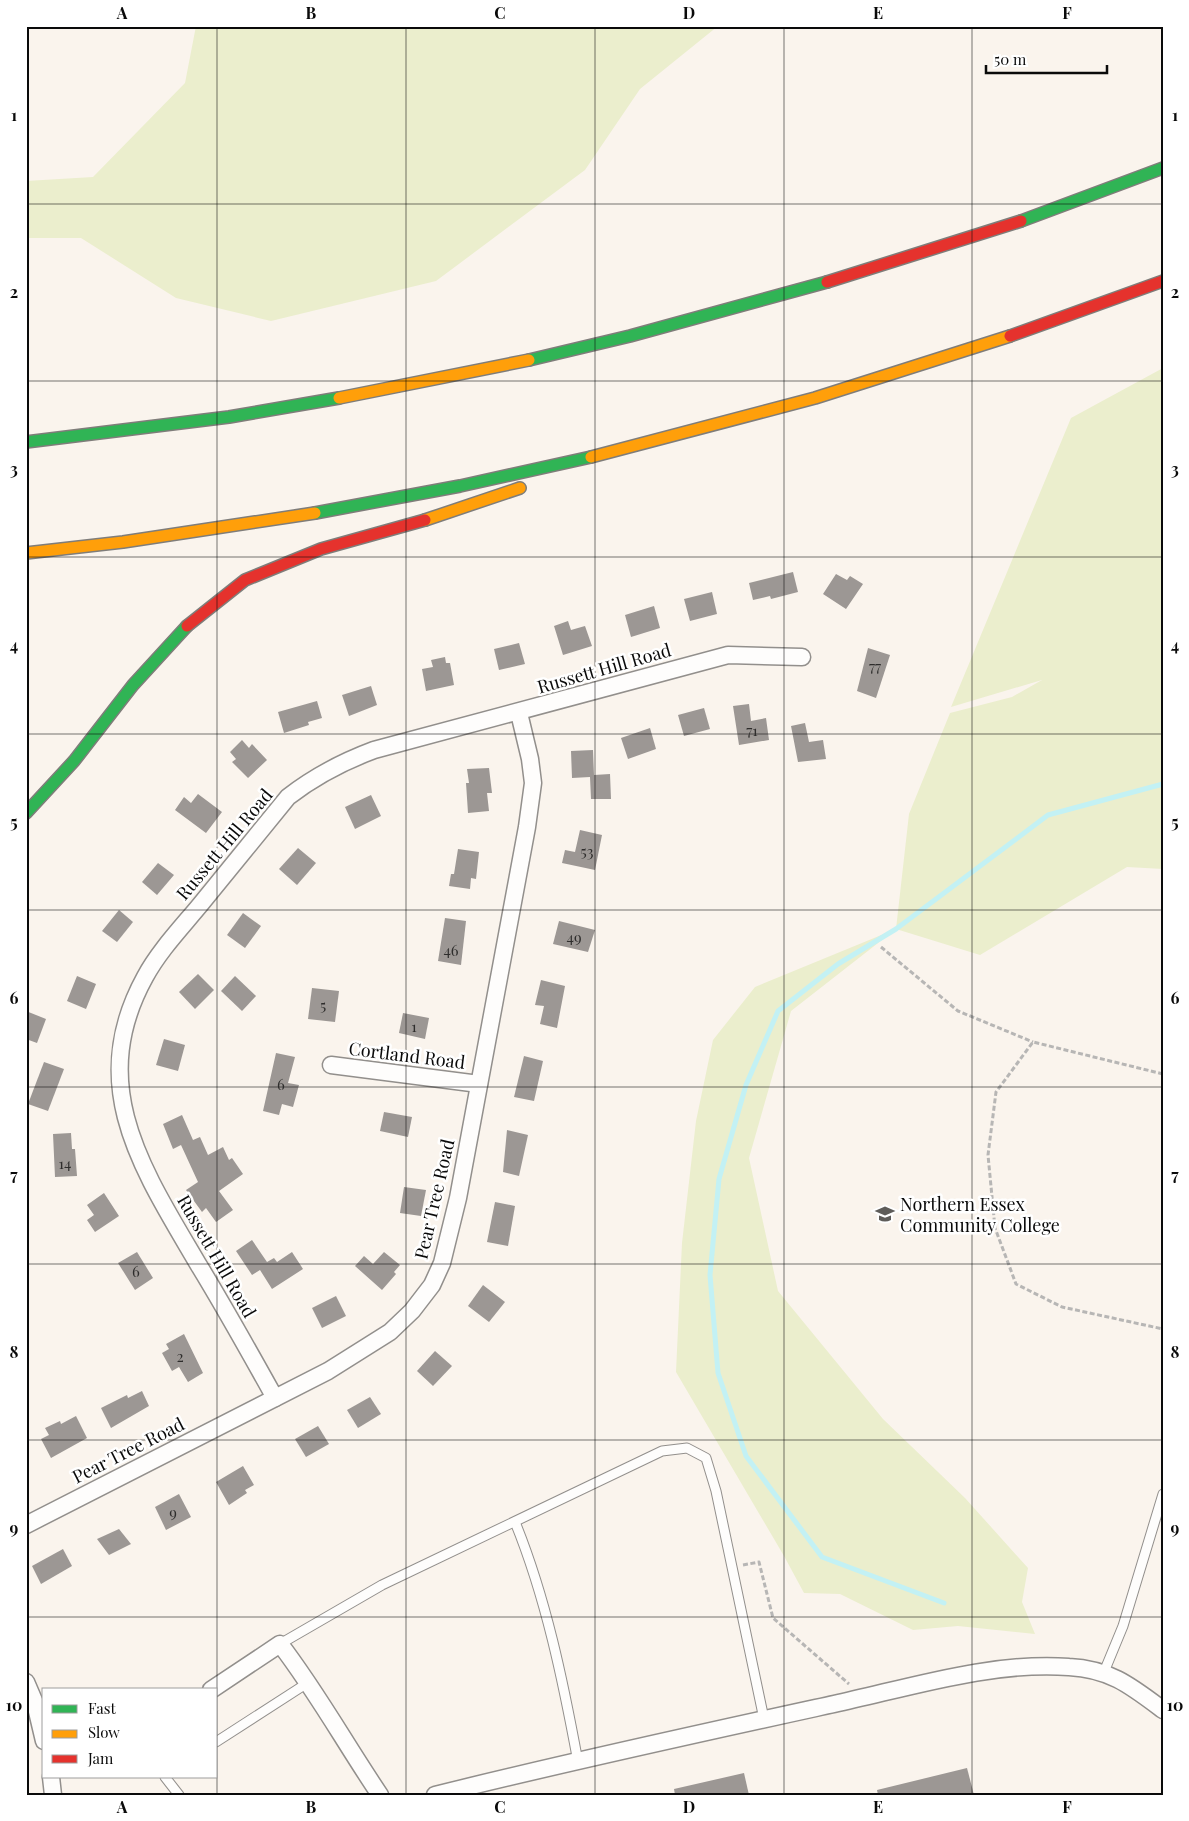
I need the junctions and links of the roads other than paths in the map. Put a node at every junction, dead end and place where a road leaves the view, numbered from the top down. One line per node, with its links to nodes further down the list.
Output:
1 (1163, 168): 3 (highway)
2 (1163, 281): 4 (highway)
3 (26, 442)
4 (610, 454): 5 (highway); 8 (highway)
5 (26, 554)
6 (802, 657): 7 (street, Russett Hill Road)
7 (519, 713): 10 (street, Pear Tree Road); 11 (street, Russett Hill Road)
8 (26, 813)
9 (330, 1065): 10 (street, Cortland Road)
10 (479, 1084): 11 (street, Pear Tree Road)
11 (275, 1398): 14 (street, Pear Tree Road)
12 (1163, 1494): 16 (lane)
13 (515, 1522): 15 (lane); 21 (lane); 24 (lane)
14 (26, 1525)
15 (280, 1644): 18 (street); 19 (street)
16 (1104, 1672): 20 (street); 21 (street)
17 (26, 1682): 22 (street)
18 (309, 1682): 23 (lane); 29 (street)
19 (215, 1688)
20 (1163, 1710)
21 (764, 1720): 24 (street)
22 (42, 1733)
23 (218, 1741)
24 (578, 1762): 30 (street)
25 (51, 1778): 27 (street)
26 (166, 1778): 28 (lane)
27 (53, 1795)
28 (179, 1795)
29 (380, 1795)
30 (435, 1795)

